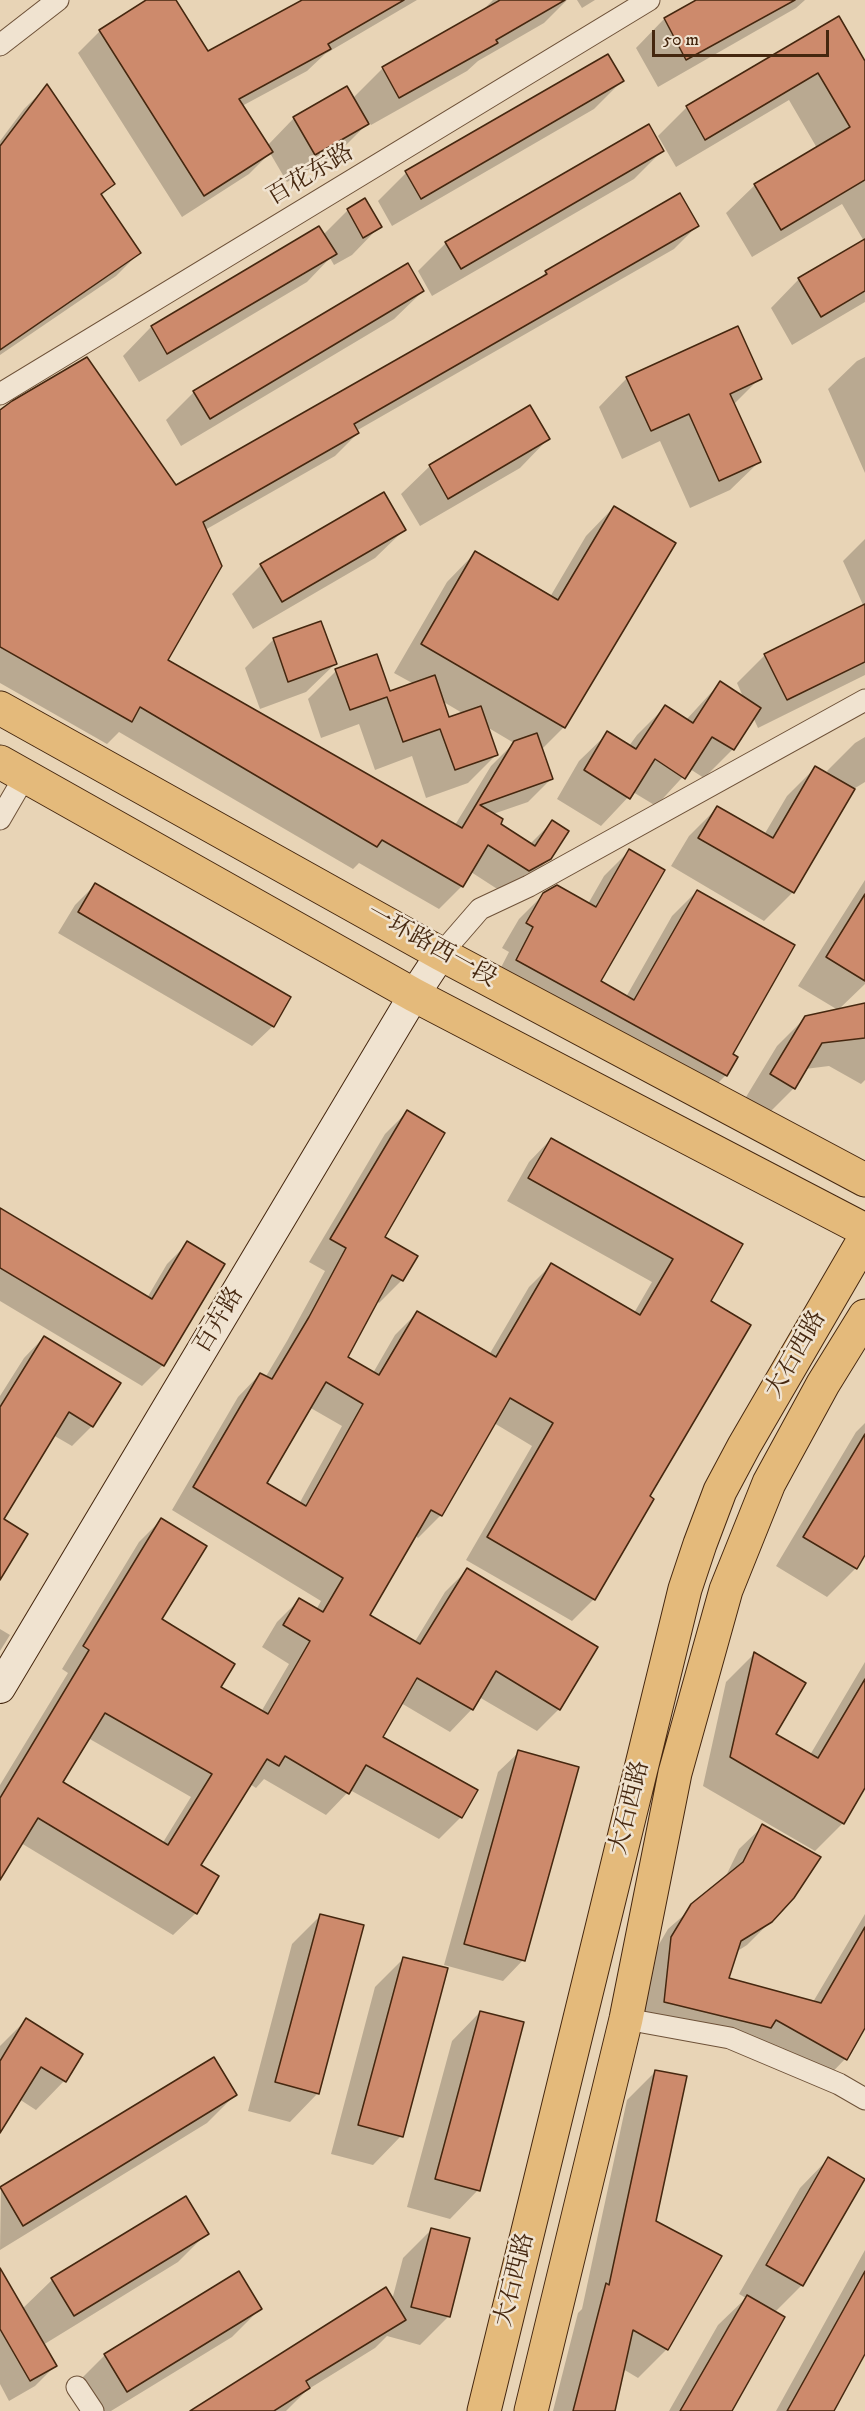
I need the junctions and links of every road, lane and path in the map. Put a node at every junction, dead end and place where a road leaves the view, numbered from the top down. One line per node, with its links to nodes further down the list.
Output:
1 (58, 0): 3 (street)
2 (649, 0): 4 (street, 百花东路)
3 (0, 45)
4 (0, 394)
5 (865, 700): 9 (street)
6 (0, 708): 9 (main road, 一环路西一段)
7 (13, 769): 8 (street); 10 (main road, 一环路西一段)
8 (0, 819)
9 (441, 954): 10 (street, 百卉路); 11 (main road, 一环路西一段)
10 (414, 995): 12 (main road, 一环路西一段); 15 (street, 百卉路)
11 (865, 1180)
12 (865, 1230)
13 (865, 1238): 20 (main road, 大石西路)
14 (865, 1316): 16 (main road, 大石西路)
15 (0, 1688)
16 (626, 2019): 17 (street); 21 (main road, 大石西路)
17 (865, 2099)
18 (77, 2387): 19 (street)
19 (93, 2411)
20 (484, 2411)
21 (531, 2411)

